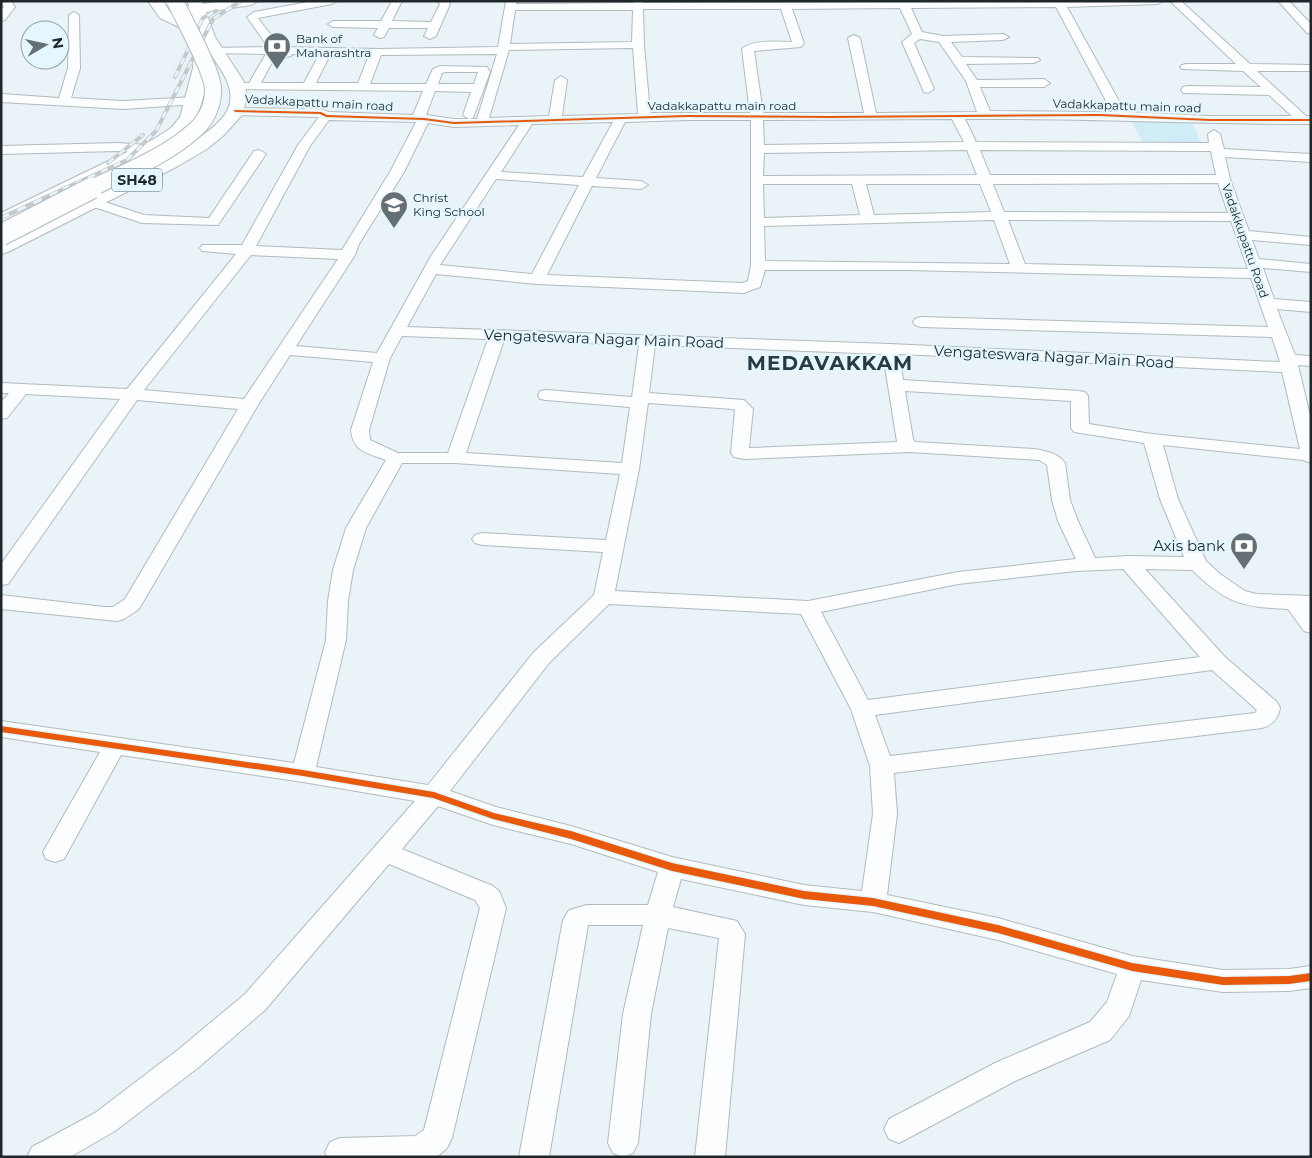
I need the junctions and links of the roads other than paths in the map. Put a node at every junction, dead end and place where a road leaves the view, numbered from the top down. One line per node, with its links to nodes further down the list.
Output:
1 (5, 1): 22 (street)
2 (155, 1): 20 (main road, SH48)
3 (251, 1): 15 (main road)
4 (332, 1): 33 (street)
5 (344, 1): 25 (street)
6 (397, 1): 23 (street)
7 (443, 1): 24 (street)
8 (1135, 1): 9 (street); 12 (street)
9 (1158, 1)
10 (1175, 1): 43 (street)
11 (1283, 1): 26 (street)
12 (1059, 2): 14 (street); 72 (street)
13 (759, 3): 17 (street); 19 (street)
14 (903, 3): 19 (street); 27 (street)
15 (233, 4): 18 (main road); 31 (main road)
16 (511, 4): 17 (street); 35 (street)
17 (638, 4): 32 (street)
18 (197, 5): 20 (main road); 31 (main road)
19 (784, 5): 71 (street)
20 (170, 8): 62 (main road, SH48); 102 (main road, bridge)
21 (74, 15): 61 (street)
22 (1, 18)
23 (385, 25): 24 (street); 25 (street); 38 (street)
24 (435, 25): 37 (street)
25 (329, 31): 36 (street)
26 (1311, 31)
27 (918, 34): 30 (street); 55 (street)
28 (1003, 37): 30 (street)
29 (854, 38): 68 (street)
30 (944, 39): 40 (street)
31 (210, 43): 33 (street); 48 (main road)
32 (638, 45): 35 (street); 70 (street)
33 (276, 50): 36 (street)
34 (456, 50): 35 (street); 37 (street); 41 (street)
35 (503, 51): 78 (street)
36 (322, 53): 38 (street); 46 (street); 50 (street)
37 (422, 53): 38 (street)
38 (373, 54): 58 (street)
39 (1034, 60): 40 (street)
40 (958, 61): 49 (street)
41 (451, 62)
42 (1186, 67): 43 (street)
43 (1248, 68): 44 (street); 57 (street)
44 (1311, 68)
45 (561, 80): 75 (street)
46 (255, 82): 48 (street); 50 (street)
47 (1044, 83): 49 (street)
48 (236, 84): 51 (street); 64 (main road)
49 (973, 84): 67 (street)
50 (309, 85): 51 (street); 58 (street); 63 (street)
51 (269, 86): 60 (street)
52 (417, 86): 58 (street)
53 (431, 88): 54 (street); 54 (street); 58 (street); 73 (street)
54 (478, 88): 66 (street)
55 (928, 89)
56 (1187, 90): 57 (street)
57 (1273, 91): 77 (street)
58 (365, 97): 65 (street); 73 (street)
59 (1, 98): 61 (street)
60 (268, 99)
61 (64, 101): 62 (street)
62 (194, 101): 80 (main road, SH48)
63 (296, 108)
64 (236, 111): 65 (street, Vadakkapattu main road); 81 (main road, SH48)
65 (327, 114): 73 (street, Vadakkapattu main road); 107 (street)
66 (469, 115)
67 (985, 115): 69 (street, Vadakkapattu main road); 72 (street, Vadakkapattu main road)
68 (872, 116): 69 (street, Vadakkapattu main road); 71 (street, Vadakkapattu main road)
69 (957, 116): 82 (street)
70 (644, 117): 71 (street, Vadakkapattu main road); 74 (street, Vadakkapattu main road)
71 (756, 117): 84 (street)
72 (1121, 117): 76 (street, Vadakkapattu main road)
73 (421, 118): 78 (street, Vadakkapattu main road); 108 (street)
74 (621, 118): 75 (street, Vadakkapattu main road); 94 (street)
75 (555, 120): 79 (street, Vadakkapattu main road)
76 (1210, 120): 77 (street); 86 (street, Vadakkupattu Road)
77 (1307, 120)
78 (482, 122): 79 (street, Vadakkapattu main road)
79 (527, 122): 89 (street)
80 (178, 132): 81 (main road); 83 (main road, SH48)
81 (214, 135): 96 (main road, SH48)
82 (972, 146): 84 (street); 86 (street); 90 (street)
83 (148, 149): 85 (street); 100 (main road, SH48)
84 (758, 149): 92 (street)
85 (1, 150)
86 (1218, 150): 88 (street); 91 (street, Vadakkupattu Road)
87 (259, 154): 96 (street)
88 (1311, 158)
89 (491, 174): 94 (street); 111 (street)
90 (983, 178): 91 (street); 93 (street); 97 (street)
91 (1223, 179): 98 (street, Vadakkupattu Road)
92 (756, 180): 93 (street); 101 (street)
93 (858, 180): 99 (street)
94 (588, 181): 95 (street); 114 (street)
95 (641, 185)
96 (94, 202): 105 (main road, SH48)
97 (998, 216): 98 (street); 99 (street); 113 (street)
98 (1236, 217): 103 (street, Vadakkupattu Road)
99 (868, 219): 101 (street)
100 (1, 221)
101 (758, 222): 109 (street)
102 (1, 235)
103 (1243, 235): 104 (street); 112 (street, Vadakkupattu Road)
104 (1311, 240)
105 (1, 248)
106 (207, 248): 107 (street)
107 (246, 251): 108 (street); 130 (street)
108 (348, 255): 123 (street)
109 (758, 265): 113 (street); 114 (street)
110 (1311, 268): 112 (street)
111 (432, 269): 114 (street); 118 (street)
112 (1255, 269): 113 (street); 115 (street, Vadakkupattu Road)
113 (1020, 270)
114 (537, 279)
115 (1267, 303): 116 (street); 119 (street, Vadakkupattu Road)
116 (1311, 307)
117 (921, 322): 119 (street)
118 (398, 331): 120 (street, Vengateswara Nagar Main Road); 124 (street)
119 (1278, 332): 126 (street, Vadakkupattu Road)
120 (498, 334): 121 (street, Vengateswara Nagar Main Road); 139 (street)
121 (648, 341): 122 (street, Vengateswara Nagar Main Road); 132 (street)
122 (890, 349): 126 (street, Vengateswara Nagar Main Road); 127 (street)
123 (286, 350): 124 (street); 133 (street)
124 (382, 358): 138 (street)
125 (1311, 362): 126 (street, Vengateswara Nagar Main Road)
126 (1289, 363): 137 (street, Vadakkupattu Road)
127 (895, 385): 135 (street); 136 (street)
128 (1, 388): 129 (street)
129 (21, 389): 130 (street); 134 (street)
130 (132, 394): 133 (street); 146 (street)
131 (546, 395): 132 (street)
132 (640, 400): 136 (street); 140 (street)
133 (249, 405): 148 (street)
134 (1, 414)
135 (1152, 439): 137 (street); 145 (street)
136 (910, 447): 144 (street)
137 (1310, 456)
138 (396, 458): 139 (street); 157 (street)
139 (455, 458): 140 (street)
140 (630, 469): 142 (street)
141 (482, 539): 142 (street)
142 (614, 547): 147 (street)
143 (1128, 562): 144 (street); 145 (street); 152 (street)
144 (1089, 564): 150 (street)
145 (1197, 564): 149 (street)
146 (1, 579)
147 (604, 597): 150 (street); 158 (street)
148 (1, 602)
149 (1302, 602): 151 (street)
150 (808, 608): 153 (street)
151 (1311, 626)
152 (1217, 662): 153 (street); 156 (street)
153 (862, 709): 156 (street)
154 (2, 730): 155 (street)
155 (115, 746): 157 (street); 159 (street)
156 (882, 766): 162 (street)
157 (303, 773): 158 (street)
158 (434, 795): 160 (street); 161 (street)
159 (55, 852)
160 (385, 852): 168 (street); 169 (street)
161 (672, 867): 162 (street); 163 (street)
162 (873, 902): 164 (street)
163 (658, 915): 167 (street); 170 (street); 171 (street)
164 (1132, 967): 165 (street); 166 (street)
165 (1311, 977)
166 (899, 1129)
167 (623, 1143)
168 (340, 1152)
169 (42, 1157)
170 (534, 1157)
171 (710, 1157)

